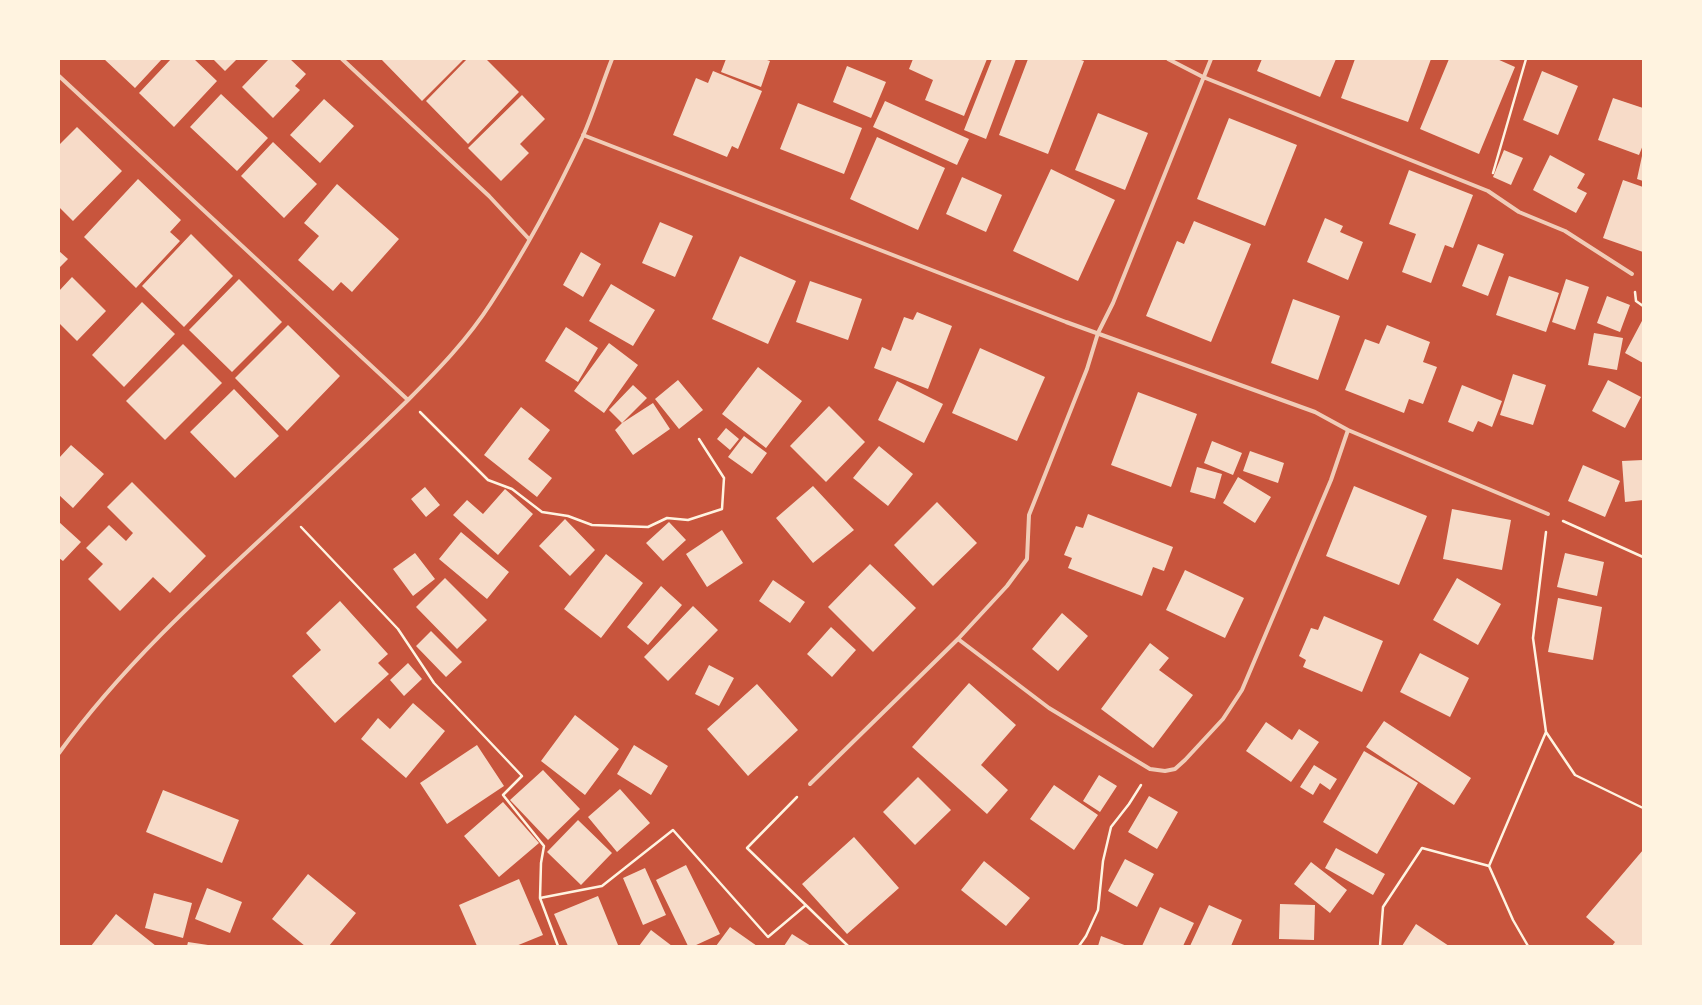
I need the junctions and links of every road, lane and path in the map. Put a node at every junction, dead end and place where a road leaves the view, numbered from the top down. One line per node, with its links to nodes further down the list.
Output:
1 (342, 59): 10 (street)
2 (612, 59): 8 (street)
3 (1168, 59): 7 (street)
4 (1211, 59): 7 (street)
5 (1526, 59): 9 (path)
6 (59, 76): 13 (street)
7 (1203, 77): 9 (street); 12 (street)
8 (583, 135): 10 (street); 12 (street)
9 (1488, 191): 11 (street)
10 (529, 239): 13 (street)
11 (1632, 274)
12 (1098, 334): 14 (street); 19 (street)
13 (408, 400): 15 (path); 16 (street)
14 (1348, 430): 17 (street); 22 (street)
15 (699, 439)
16 (288, 514): 21 (street); 26 (path)
17 (1548, 514): 18 (path); 20 (path)
18 (1643, 557)
19 (958, 640): 22 (street); 23 (street)
20 (1546, 732): 24 (path); 25 (path)
21 (59, 753)
22 (1150, 769): 30 (path)
23 (810, 784): 27 (path)
24 (1643, 808)
25 (1489, 866): 31 (path); 32 (path)
26 (540, 898): 27 (path); 28 (path)
27 (806, 905): 29 (path)
28 (558, 946)
29 (848, 946)
30 (1079, 946)
31 (1380, 946)
32 (1528, 946)

